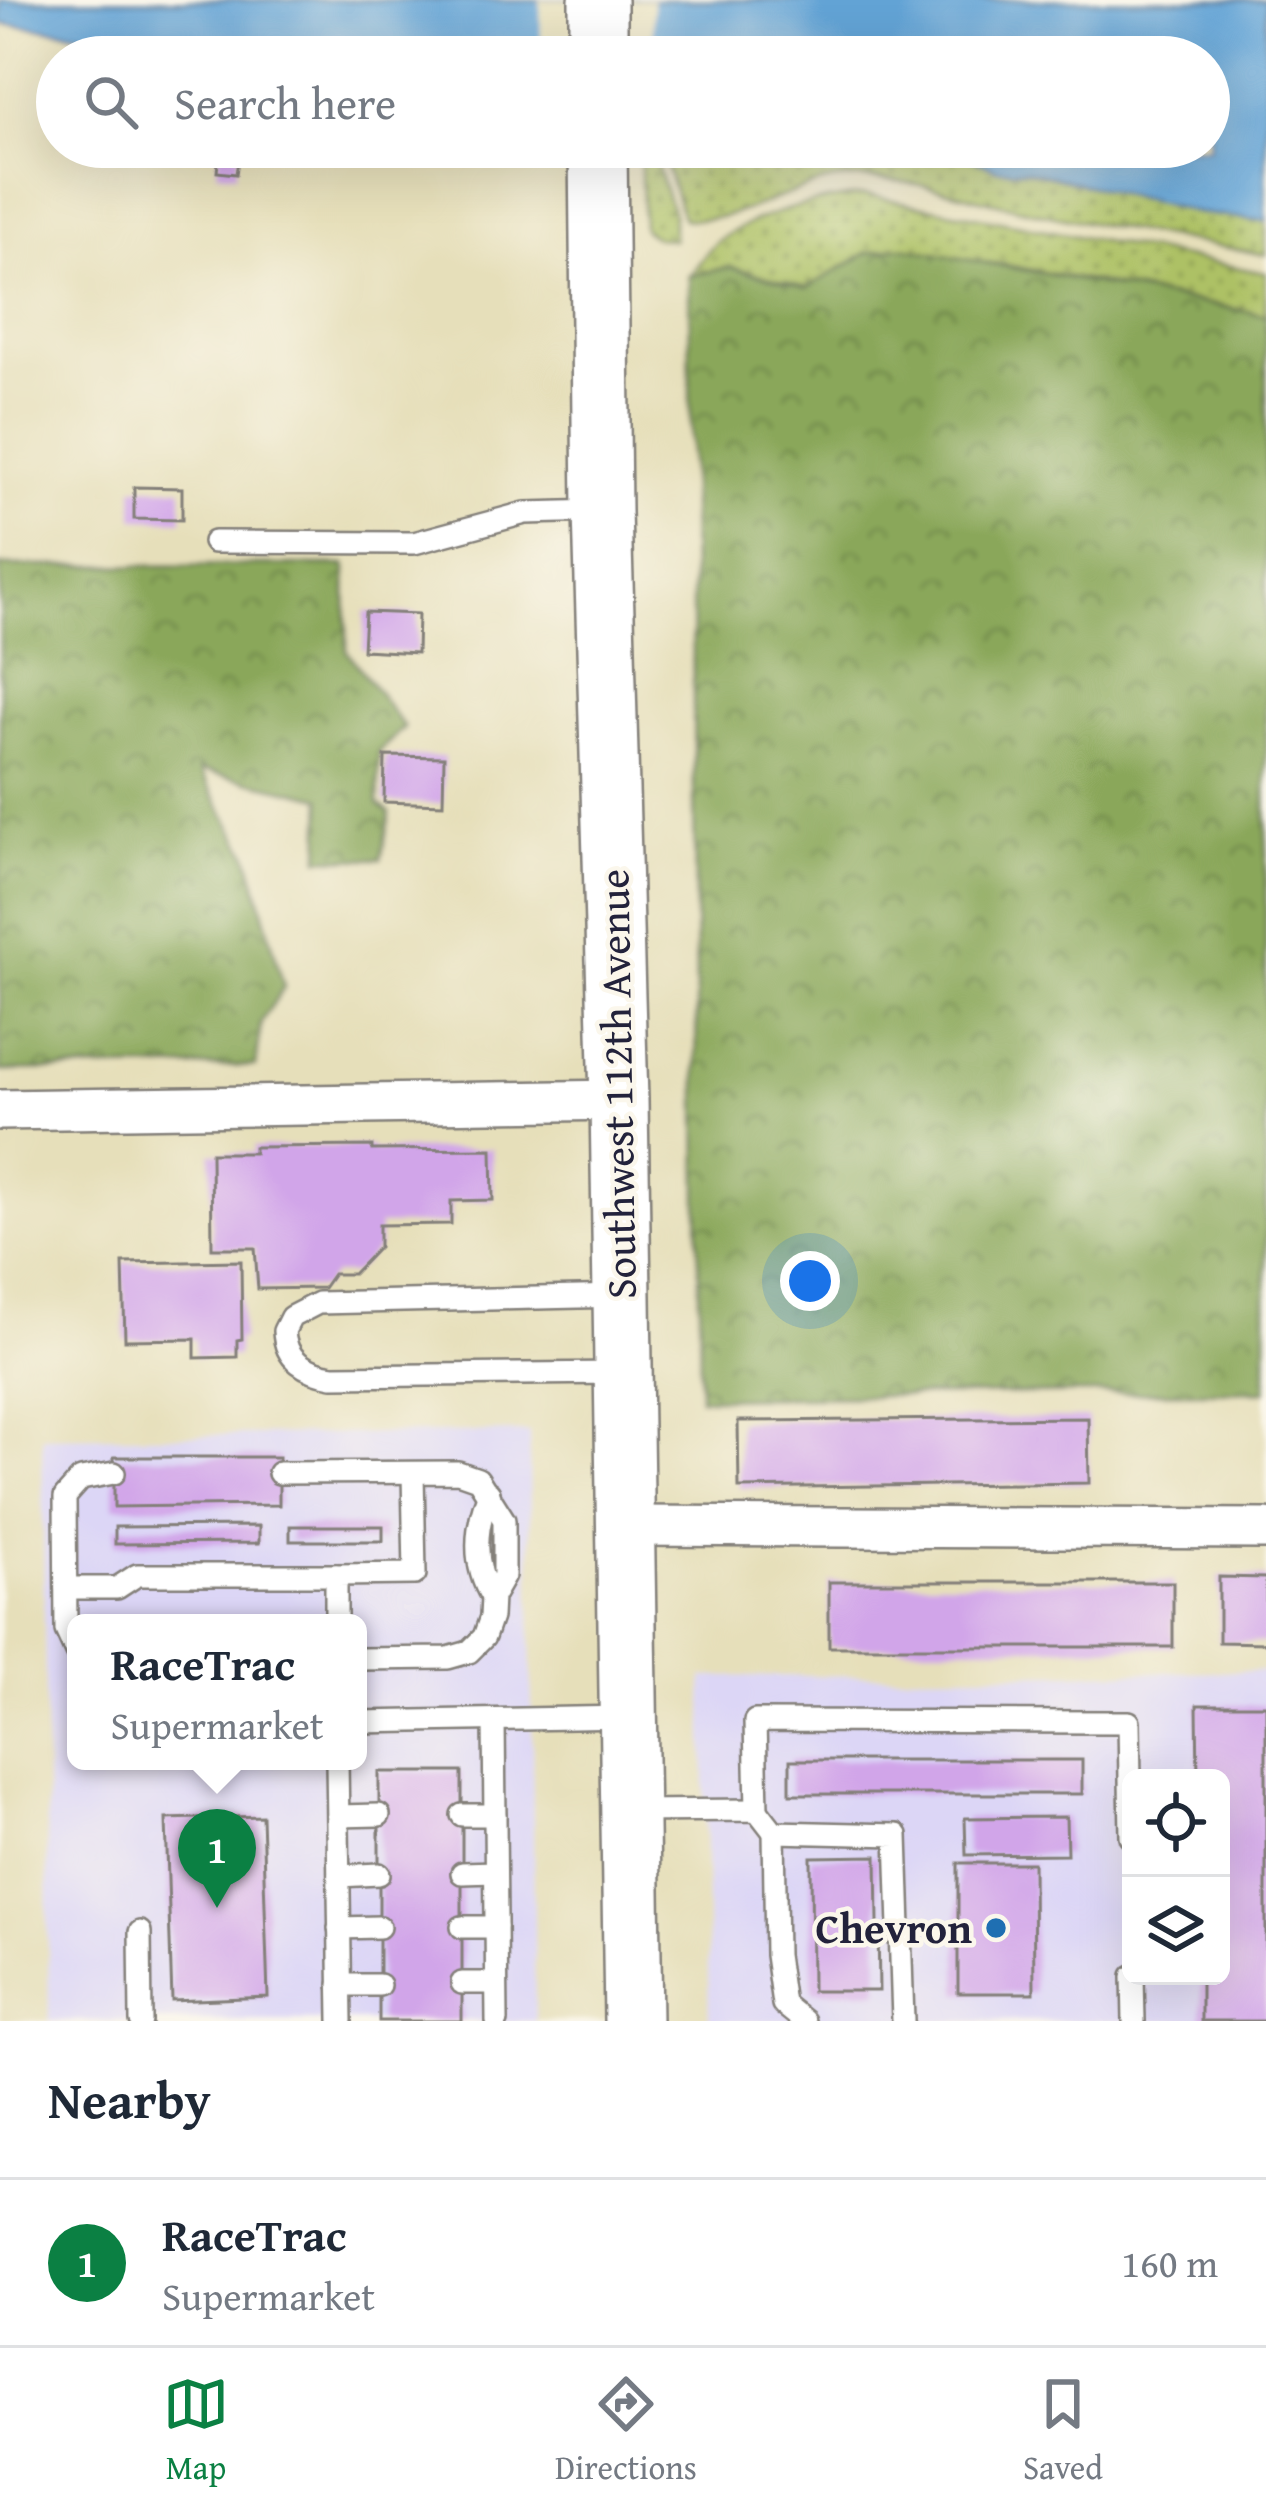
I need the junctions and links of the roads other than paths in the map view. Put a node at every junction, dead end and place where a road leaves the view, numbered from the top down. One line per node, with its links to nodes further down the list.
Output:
1 (598, 0): 2 (main road)
2 (598, 36)
3 (598, 168): 4 (main road, Southwest 112th Avenue)
4 (602, 511): 5 (lane); 6 (main road, Southwest 112th Avenue)
5 (214, 542)
6 (619, 1100): 7 (street); 8 (main road, Southwest 112th Avenue)
7 (0, 1110)
8 (622, 1296): 9 (main road, Southwest 112th Avenue); 9 (lane)
9 (624, 1373): 13 (main road, Southwest 112th Avenue)
10 (114, 1473): 16 (lane)
11 (279, 1473): 12 (lane)
12 (413, 1473): 15 (lane); 19 (lane)
13 (626, 1526): 14 (street); 20 (main road, Southwest 112th Avenue)
14 (1266, 1529)
15 (336, 1575): 16 (lane); 17 (lane)
16 (66, 1588): 18 (lane)
17 (336, 1614)
18 (67, 1632)
19 (367, 1659)
20 (628, 1717): 21 (lane); 26 (main road, Southwest 112th Avenue)
21 (494, 1720): 22 (lane); 29 (lane)
22 (367, 1722)
23 (1130, 1769): 25 (lane)
24 (338, 1770): 30 (lane)
25 (758, 1810): 26 (lane); 31 (lane)
26 (632, 1811): 49 (main road, Southwest 112th Avenue)
27 (379, 1815): 30 (lane)
28 (462, 1815): 29 (lane)
29 (495, 1815): 33 (lane)
30 (338, 1816): 35 (lane)
31 (774, 1832): 50 (lane); 51 (lane)
32 (462, 1873): 33 (lane)
33 (495, 1873): 37 (lane)
34 (379, 1874): 35 (lane)
35 (339, 1876): 38 (lane)
36 (462, 1927): 37 (lane)
37 (496, 1927): 42 (lane)
38 (339, 1928): 39 (lane); 43 (lane)
39 (379, 1928)
40 (140, 1932): 46 (lane)
41 (462, 1983): 42 (lane)
42 (496, 1983): 48 (lane)
43 (340, 1985): 44 (lane); 47 (lane)
44 (379, 1985)
45 (1133, 1985): 52 (lane)
46 (141, 2021)
47 (341, 2021)
48 (497, 2021)
49 (633, 2021)
50 (804, 2021)
51 (903, 2021)
52 (1134, 2021)

